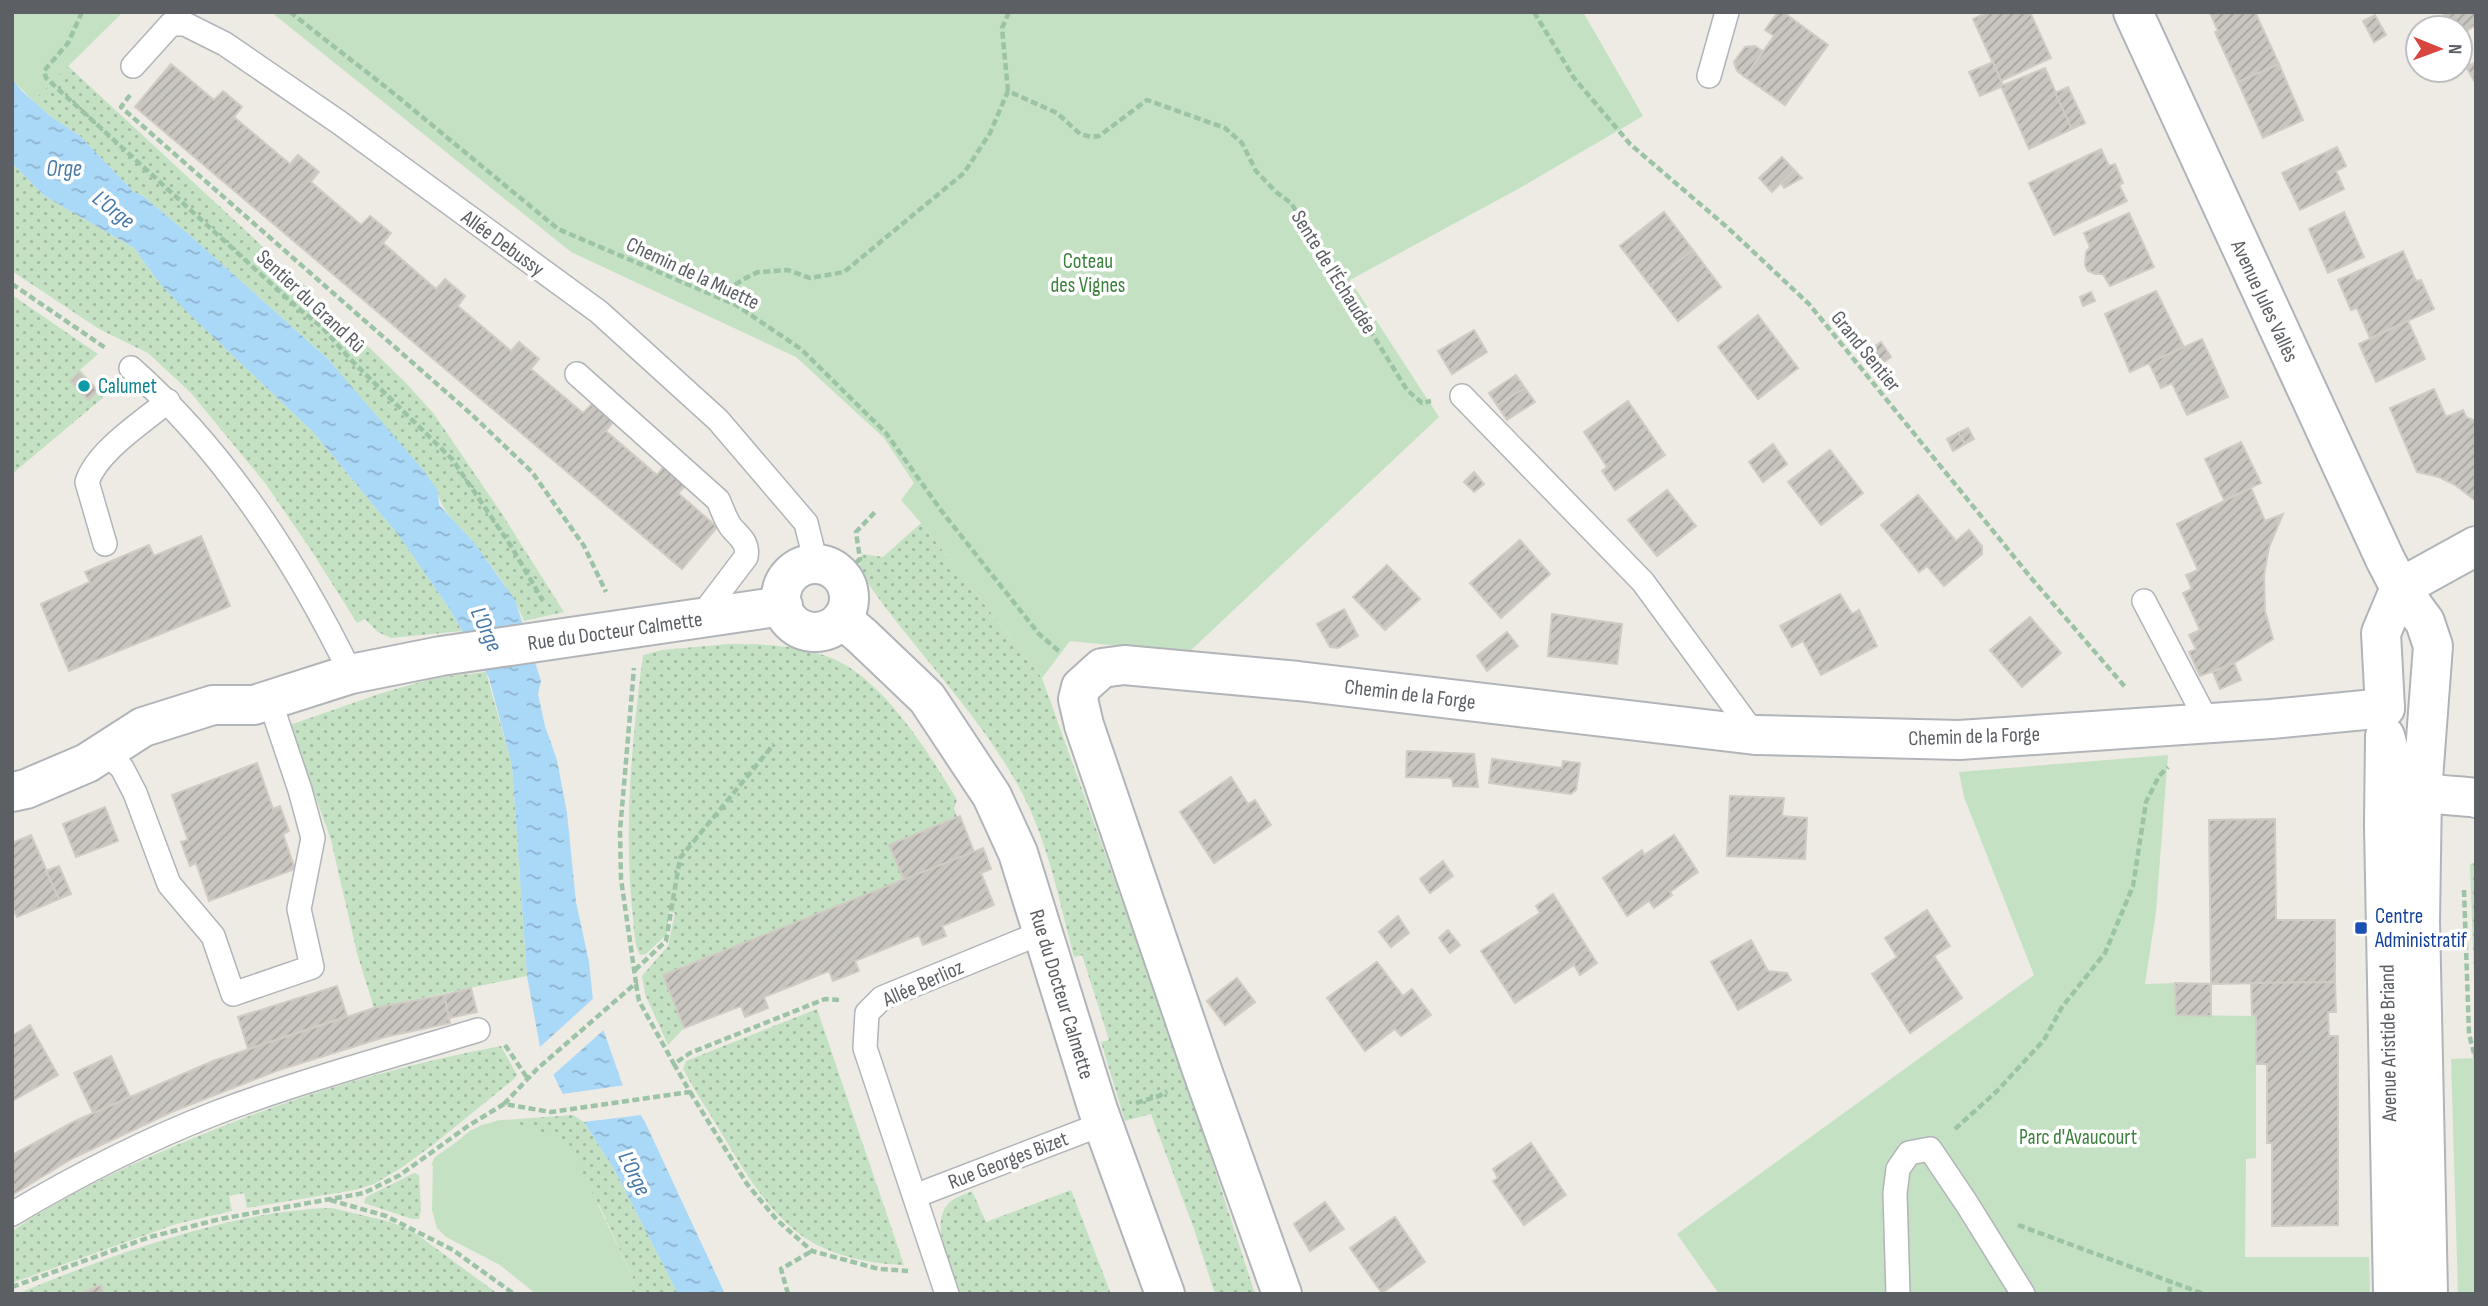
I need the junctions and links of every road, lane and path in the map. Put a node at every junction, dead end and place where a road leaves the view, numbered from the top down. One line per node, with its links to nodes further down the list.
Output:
1 (82, 12): 26 (path, Sentier du Grand Rû)
2 (290, 12): 11 (path, Chemin de la Muette)
3 (1009, 12): 9 (path)
4 (1534, 12): 32 (path, Grand Sentier)
5 (1727, 12): 8 (lane)
6 (2133, 12): 20 (street, Avenue Jules Vallès)
7 (133, 66): 19 (lane, Allée Debussy); 25 (path)
8 (1710, 76)
9 (1008, 91): 11 (path); 14 (path, Sente de l'Échaudée)
10 (12, 284): 12 (path)
11 (717, 297): 28 (path, Chemin de la Muette)
12 (131, 368): 15 (lane)
13 (577, 374): 23 (lane)
14 (1462, 396): 33 (lane)
15 (168, 401): 17 (lane); 27 (lane)
16 (876, 511): 19 (path)
17 (105, 544)
18 (2476, 546): 20 (street)
19 (826, 571): 22 (street); 24 (street)
20 (2400, 588): 30 (street); 37 (street, Avenue Jules Vallès)
21 (2144, 601): 31 (lane)
22 (783, 607): 23 (street, Rue du Docteur Calmette); 24 (street)
23 (699, 619): 25 (street, Rue du Docteur Calmette)
24 (842, 620): 40 (street, Rue du Docteur Calmette)
25 (626, 630): 26 (street, Rue du Docteur Calmette); 41 (path)
26 (557, 638): 27 (street, Rue du Docteur Calmette)
27 (351, 674): 29 (street, Rue du Docteur Calmette)
28 (1089, 678): 33 (street, Chemin de la Forge); 65 (street)
29 (270, 701): 35 (street, Rue du Docteur Calmette); 35 (lane)
30 (2385, 722): 31 (street, Chemin de la Forge); 37 (street); 70 (street, Avenue Aristide Briand)
31 (2208, 723): 32 (street, Chemin de la Forge); 52 (path)
32 (2160, 726): 33 (street, Chemin de la Forge)
33 (1755, 735)
34 (774, 744): 41 (path)
35 (104, 752): 36 (street, Rue du Docteur Calmette)
36 (12, 792)
37 (2422, 792): 38 (street); 71 (street, Avenue Aristide Briand)
38 (2476, 798)
39 (2463, 880): 45 (path)
40 (1043, 932): 43 (lane, Allée Berlioz); 51 (street, Rue du Docteur Calmette)
41 (634, 971): 42 (path)
42 (636, 983): 47 (path); 50 (path)
43 (867, 1013): 47 (path); 53 (lane, Allée Berlioz)
44 (478, 1030): 56 (lane)
45 (2475, 1052): 46 (path)
46 (2476, 1062)
47 (674, 1065): 49 (path)
48 (1176, 1085): 51 (path)
49 (690, 1092): 50 (path); 57 (path)
50 (505, 1104): 54 (path)
51 (1117, 1114): 53 (lane, Rue Georges Bizet); 64 (street, Rue du Docteur Calmette)
52 (1930, 1149): 55 (lane); 66 (lane)
53 (915, 1196): 58 (lane, Allée Berlioz)
54 (330, 1200): 60 (path); 61 (path)
55 (1967, 1204): 59 (path); 67 (lane)
56 (12, 1214)
57 (812, 1251): 58 (path); 62 (path)
58 (939, 1270): 63 (lane, Allée Berlioz)
59 (2171, 1280): 68 (path); 69 (path)
60 (12, 1287)
61 (514, 1294)
62 (788, 1294)
63 (947, 1294)
64 (1165, 1294)
65 (1282, 1294)
66 (1898, 1294)
67 (2023, 1294)
68 (2169, 1294)
69 (2204, 1294)
70 (2393, 1294)
71 (2428, 1294)

